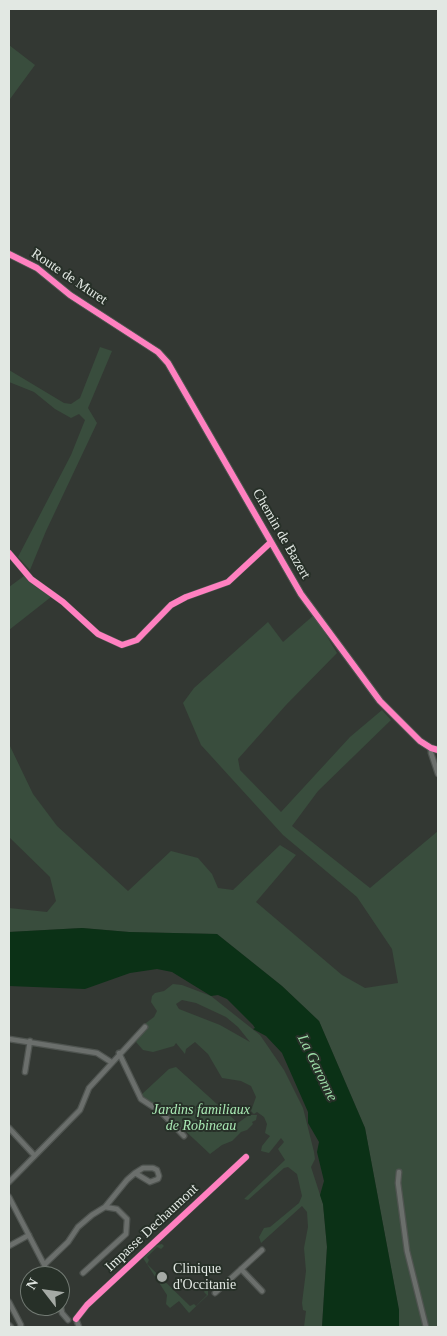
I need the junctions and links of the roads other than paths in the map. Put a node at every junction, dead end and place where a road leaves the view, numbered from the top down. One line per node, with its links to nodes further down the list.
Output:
1 (9, 254): 2 (street, Route de Muret)
2 (115, 322): 3 (street, Chemin de Bazert)
3 (270, 543): 4 (street); 5 (street, Chemin de Bazert)
4 (9, 553)
5 (431, 748): 6 (street, Chemin de Bazert); 7 (street)
6 (438, 750)
7 (438, 774)
8 (145, 1027): 11 (street)
9 (9, 1039): 10 (street)
10 (30, 1041): 12 (street); 13 (street)
11 (119, 1054): 12 (street); 15 (street)
12 (111, 1062): 16 (street)
13 (25, 1072)
14 (9, 1128): 16 (street)
15 (184, 1136)
16 (34, 1156): 20 (street)
17 (246, 1157): 33 (street, Impasse Dechaumont)
18 (399, 1172): 36 (street)
19 (135, 1173): 19 (street); 22 (street)
20 (9, 1182)
21 (9, 1197): 23 (street)
22 (105, 1207): 26 (street); 28 (street)
23 (29, 1235): 24 (street); 26 (street)
24 (9, 1246)
25 (262, 1250): 27 (street)
26 (45, 1264)
27 (242, 1269): 29 (street); 30 (street)
28 (83, 1273)
29 (262, 1291)
30 (215, 1292)
31 (9, 1302): 34 (street)
32 (64, 1316): 33 (street)
33 (76, 1320): 35 (street)
34 (20, 1327)
35 (79, 1327)
36 (426, 1327)

